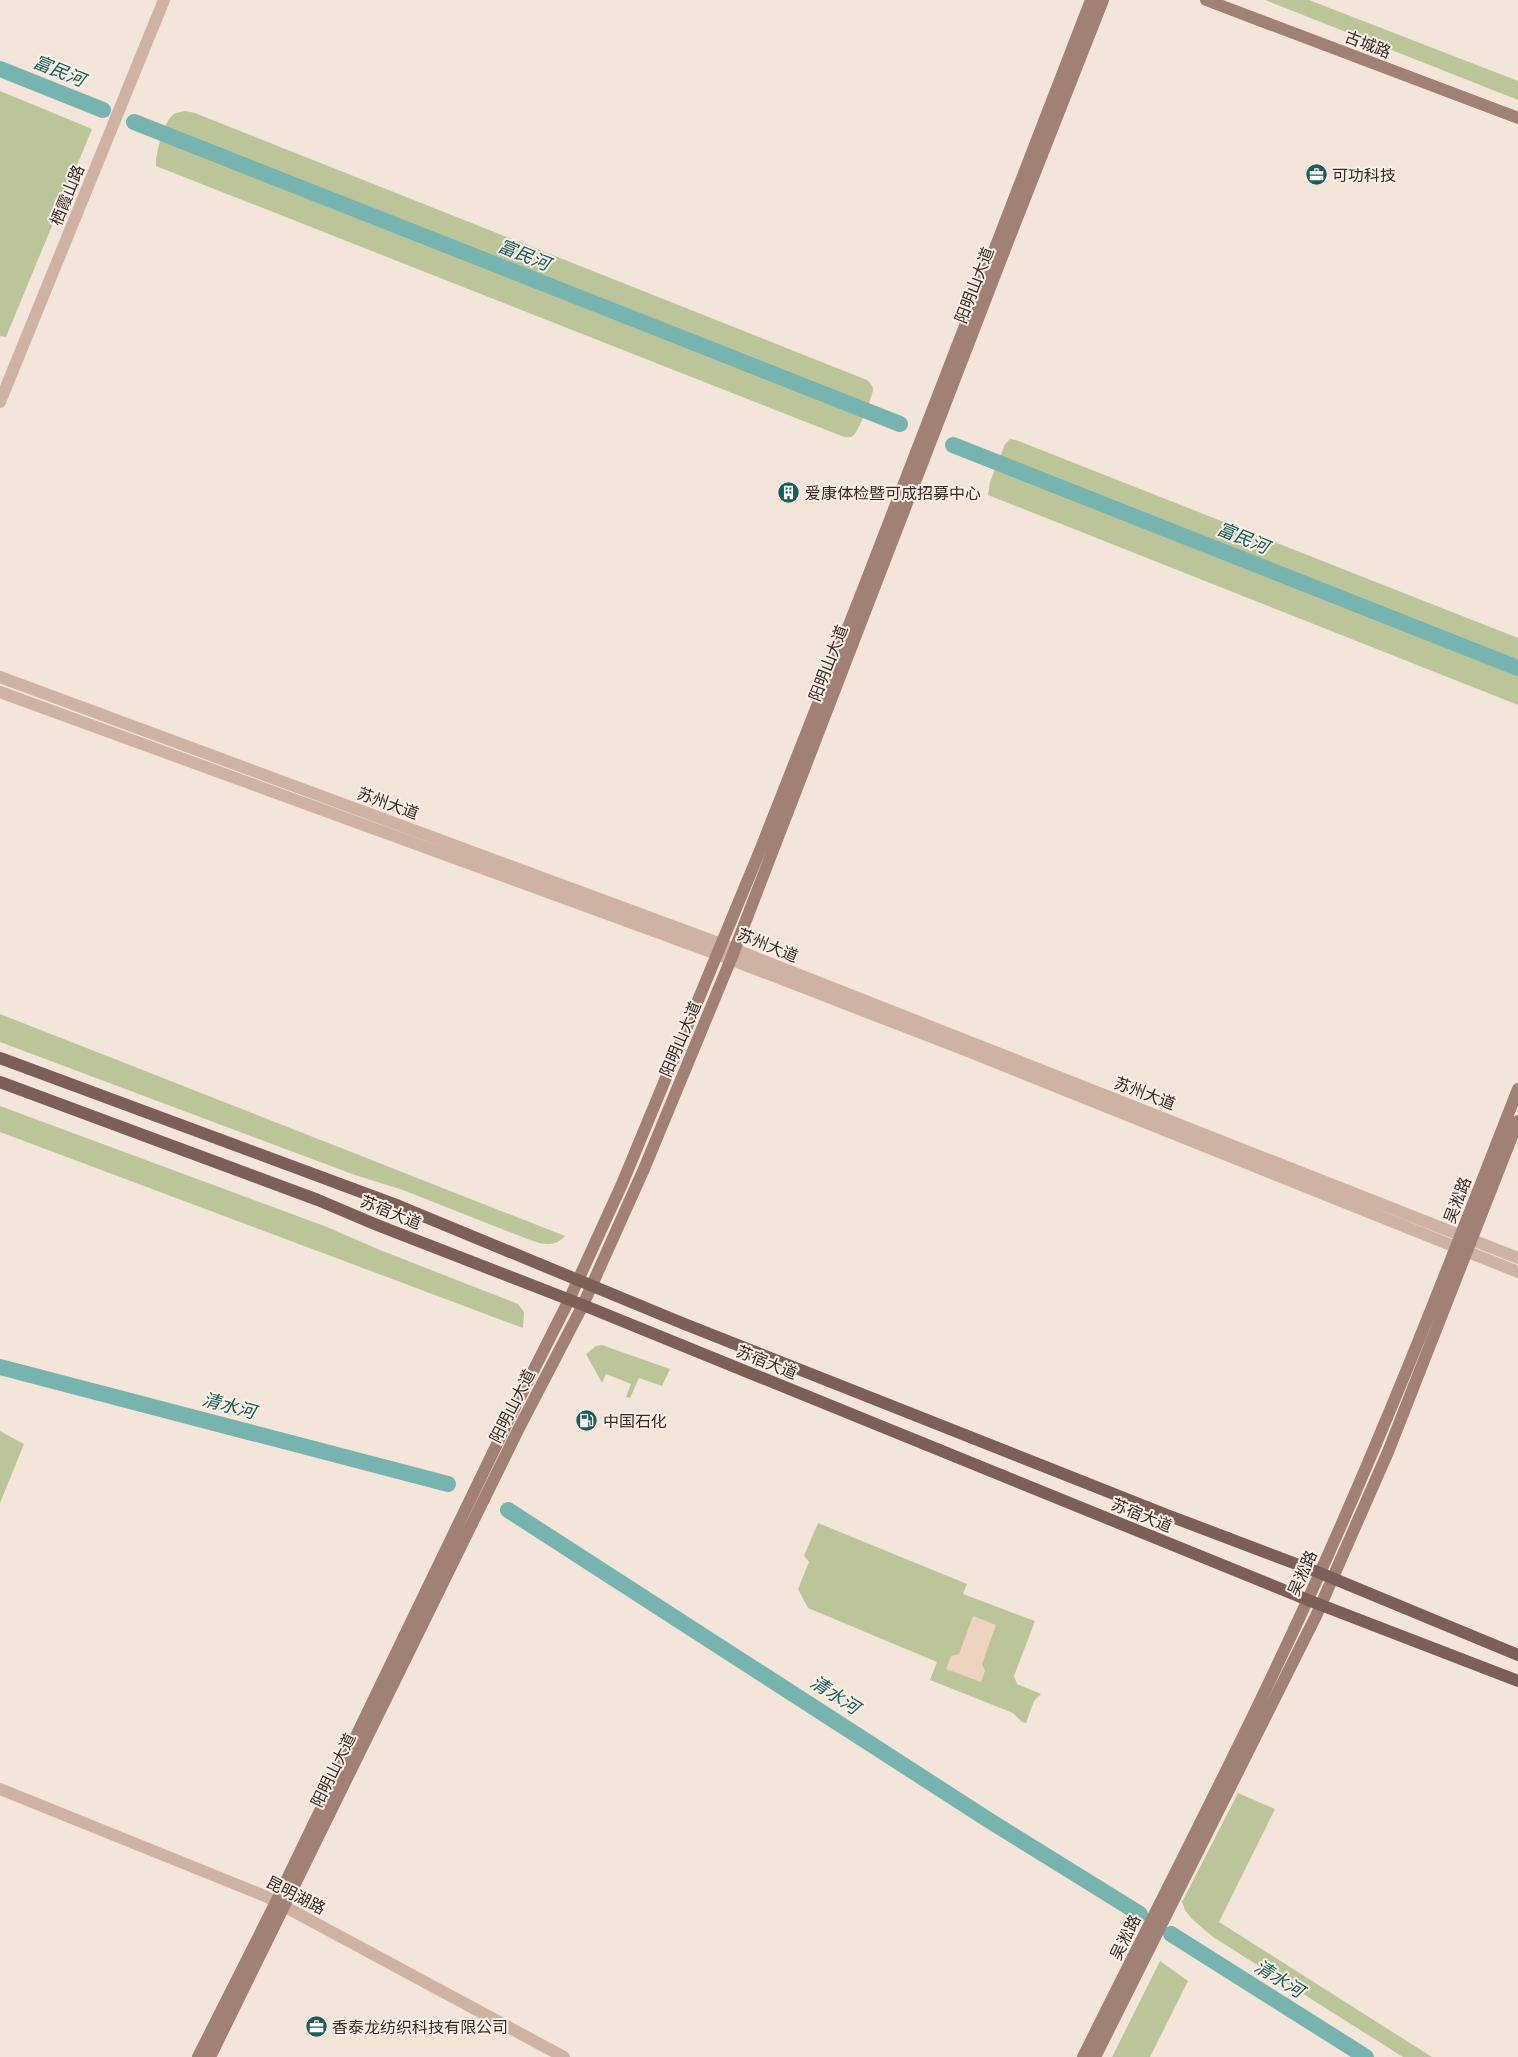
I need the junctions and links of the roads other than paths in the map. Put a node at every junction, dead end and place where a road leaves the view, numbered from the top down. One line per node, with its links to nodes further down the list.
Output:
1 (164, 0): 8 (street, 栖霞山路)
2 (1091, 0): 11 (main road, 阳明山大道)
3 (1103, 0): 12 (main road, 阳明山大道)
4 (1206, 0): 7 (main road, 古城路)
5 (1230, 0): 6 (main road, 古城路)
6 (1518, 112)
7 (1518, 118)
8 (0, 402)
9 (0, 676): 11 (street, 苏州大道)
10 (0, 692): 11 (street, 苏州大道)
11 (719, 949): 12 (street, 苏州大道); 20 (main road, 阳明山大道)
12 (733, 954): 17 (street, 苏州大道); 21 (main road, 阳明山大道)
13 (0, 1058): 20 (main road, 苏宿大道)
14 (0, 1082): 22 (main road, 苏宿大道)
15 (1518, 1089): 17 (main road, 吴淞路)
16 (1518, 1121): 17 (main road, 吴淞路)
17 (1464, 1243): 18 (street, 苏州大道); 19 (street, 苏州大道); 24 (main road, 吴淞路); 25 (main road, 吴淞路)
18 (1518, 1258)
19 (1518, 1272)
20 (578, 1279): 21 (main road, 苏宿大道); 22 (main road, 阳明山大道)
21 (592, 1285): 23 (main road, 阳明山大道); 24 (main road, 苏宿大道)
22 (569, 1300): 23 (main road, 苏宿大道); 31 (main road, 阳明山大道)
23 (583, 1305): 26 (main road, 苏宿大道); 31 (main road, 阳明山大道)
24 (1320, 1573): 25 (main road, 苏宿大道); 26 (main road, 吴淞路)
25 (1332, 1578): 27 (main road, 吴淞路); 28 (main road, 苏宿大道)
26 (1308, 1600): 27 (main road, 苏宿大道); 35 (main road, 吴淞路)
27 (1321, 1605): 29 (main road, 苏宿大道); 36 (main road, 吴淞路)
28 (1518, 1655)
29 (1518, 1681)
30 (0, 1789): 31 (street, 昆明湖路)
31 (280, 1904): 32 (main road, 阳明山大道); 33 (main road, 阳明山大道); 34 (street, 昆明湖路)
32 (198, 2057)
33 (210, 2057)
34 (564, 2057)
35 (1083, 2057)
36 (1096, 2057)

